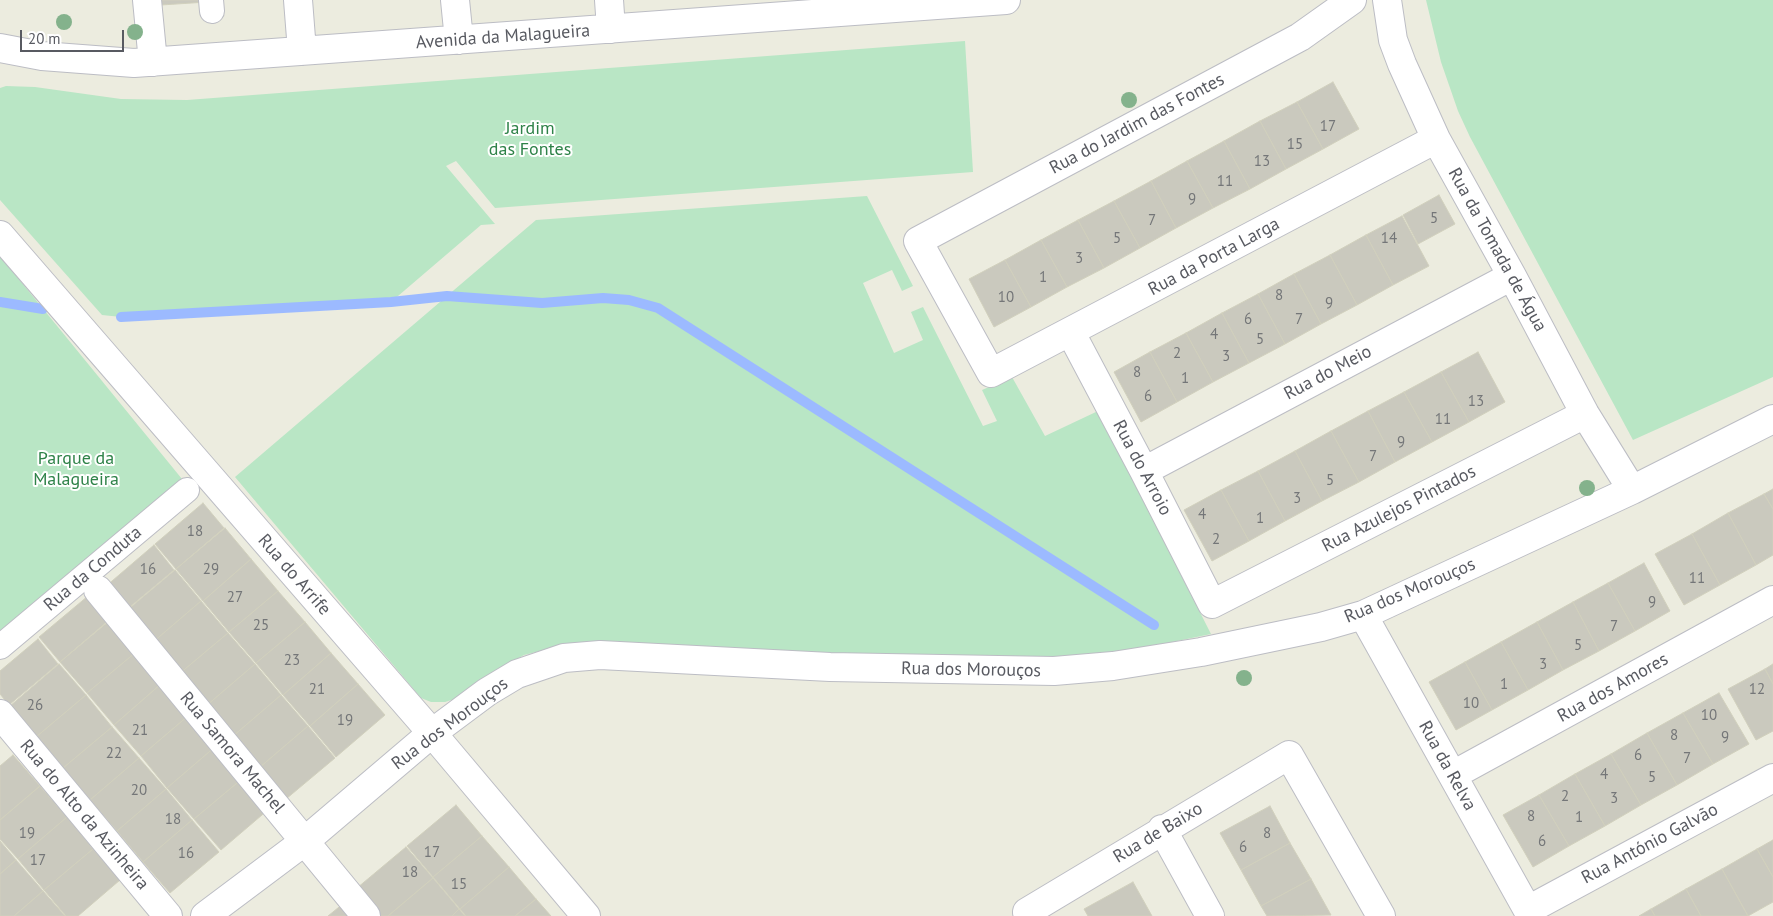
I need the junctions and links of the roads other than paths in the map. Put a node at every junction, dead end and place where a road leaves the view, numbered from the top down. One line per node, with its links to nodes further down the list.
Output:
1 (147, 0): 16 (street)
2 (298, 0): 13 (street)
3 (455, 0): 11 (street)
4 (609, 0): 10 (street)
5 (1006, 0): 8 (street, Avenida da Malagueira)
6 (1352, 0): 21 (street, Rua do Jardim das Fontes)
7 (1387, 0): 17 (street, Rua da Tomada de Água)
8 (919, 3): 9 (street, Avenida da Malagueira)
9 (765, 9): 10 (street, Avenida da Malagueira)
10 (612, 29): 11 (street, Avenida da Malagueira)
11 (459, 40): 13 (street, Avenida da Malagueira)
12 (0, 48): 14 (street, Avenida da Malagueira)
13 (302, 51): 16 (street, Avenida da Malagueira)
14 (42, 56): 15 (street); 16 (street, Avenida da Malagueira)
15 (0, 61)
16 (153, 62)
17 (1436, 139): 19 (street, Rua da Tomada de Água); 20 (street, Rua da Porta Larga)
18 (0, 235): 33 (street, Rua do Arrife)
19 (1512, 276): 22 (street, Rua da Tomada de Água); 24 (street, Rua do Meio)
20 (1070, 333): 21 (street, Rua da Porta Larga); 24 (street, Rua do Arroio)
21 (990, 373)
22 (1585, 414): 26 (street, Rua da Tomada de Água); 29 (street, Rua Azulejos Pintados)
23 (1773, 419): 26 (street, Rua dos Morouços)
24 (1144, 470): 29 (street, Rua do Arroio)
25 (187, 490): 31 (street, Rua da Conduta)
26 (1632, 490): 30 (street, Rua dos Morouços)
27 (98, 590): 37 (street, Rua Samora Machel)
28 (1773, 600): 34 (street, Rua dos Amores)
29 (1212, 604)
30 (1364, 615): 33 (street, Rua dos Morouços); 34 (street, Rua da Relva)
31 (0, 647)
32 (0, 714): 40 (street, Rua do Alto da Azinheira)
33 (432, 733): 37 (street, Rua dos Morouços); 43 (street, Rua do Arrife)
34 (1453, 775): 38 (street, Rua da Relva)
35 (1773, 778): 38 (street, Rua António Galvão)
36 (1162, 829): 39 (street, Rua de Baixo); 44 (street); 45 (street, Rua de Baixo)
37 (305, 841): 41 (street, Rua dos Morouços); 42 (street, Rua Samora Machel)
38 (1529, 913)
39 (1028, 914)
40 (168, 916)
41 (204, 916)
42 (366, 916)
43 (586, 916)
44 (1210, 916)
45 (1381, 916)

